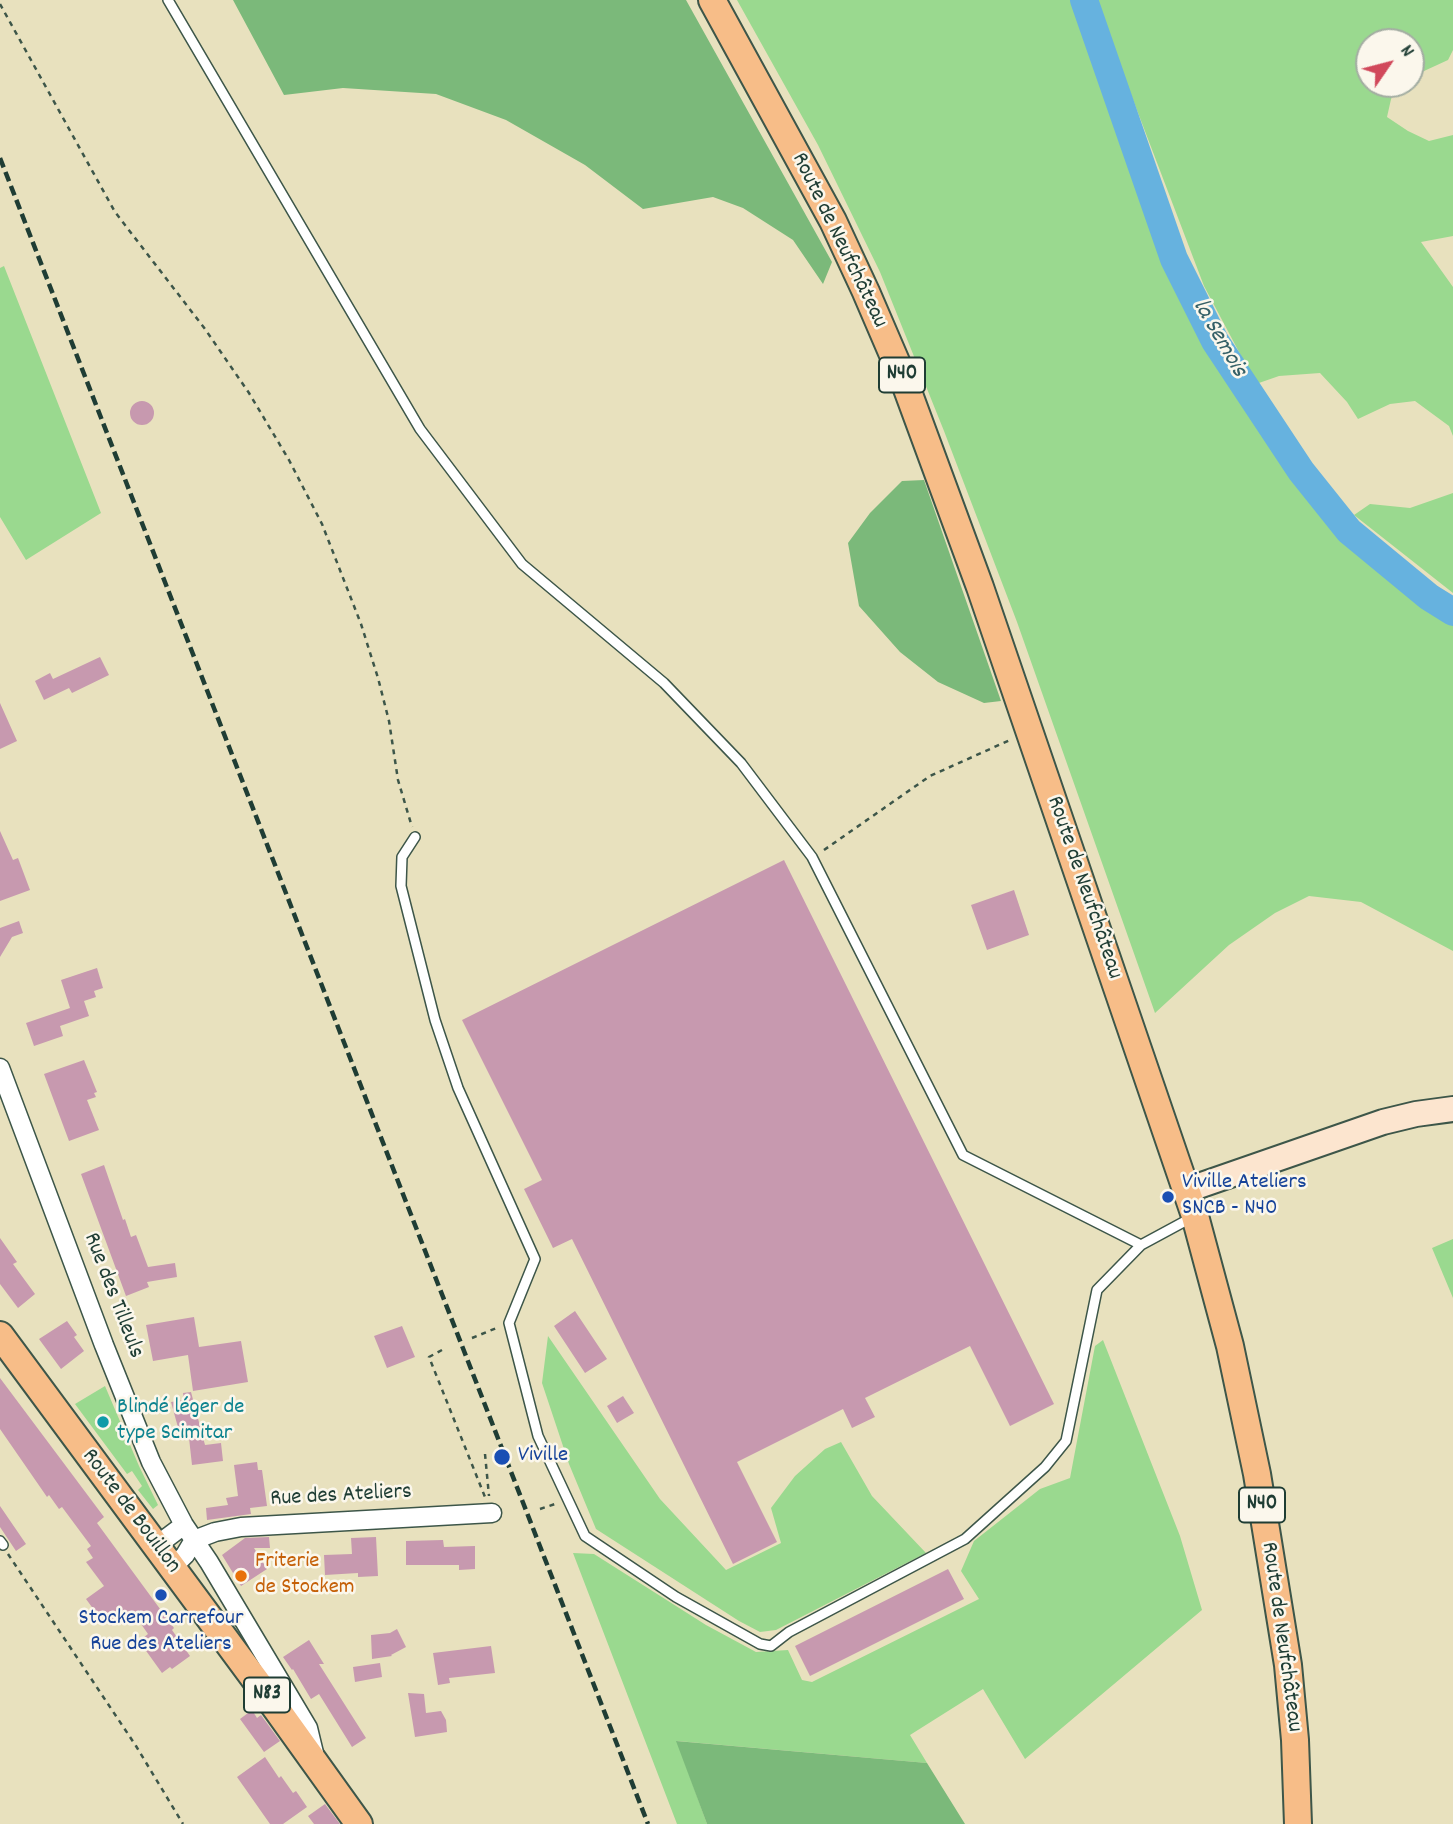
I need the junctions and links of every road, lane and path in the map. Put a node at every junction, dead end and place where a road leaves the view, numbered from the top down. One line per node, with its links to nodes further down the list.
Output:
1 (168, 0): 6 (lane)
2 (712, 0): 4 (main road, Route de Neufchâteau / N40)
3 (0, 4): 5 (path)
4 (1029, 732): 6 (path); 9 (main road, Route de Neufchâteau / N40)
5 (415, 837): 12 (lane)
6 (812, 857): 11 (lane)
7 (2, 1077): 20 (street, Rue des Tilleuls)
8 (1453, 1109): 9 (street)
9 (1187, 1190): 10 (main road, Route de Neufchâteau / N40)
10 (1195, 1216): 11 (lane); 27 (main road, Route de Neufchâteau / N40)
11 (1141, 1245): 17 (lane)
12 (509, 1323): 14 (path); 17 (lane)
13 (0, 1335): 22 (main road, Route de Bouillon / N83)
14 (472, 1338)
15 (442, 1350): 19 (path)
16 (485, 1454): 19 (path)
17 (568, 1500): 18 (path)
18 (540, 1509)
19 (492, 1513): 20 (street, Rue des Ateliers)
20 (189, 1533): 22 (street); 23 (street); 24 (street, Rue des Tilleuls)
21 (1, 1543): 25 (path)
22 (156, 1546): 23 (main road, Route de Bouillon / N83)
23 (172, 1568): 24 (main road, Route de Bouillon / N83)
24 (316, 1762): 26 (main road, Route de Bouillon / N83)
25 (183, 1824)
26 (359, 1824)
27 (1298, 1824)

